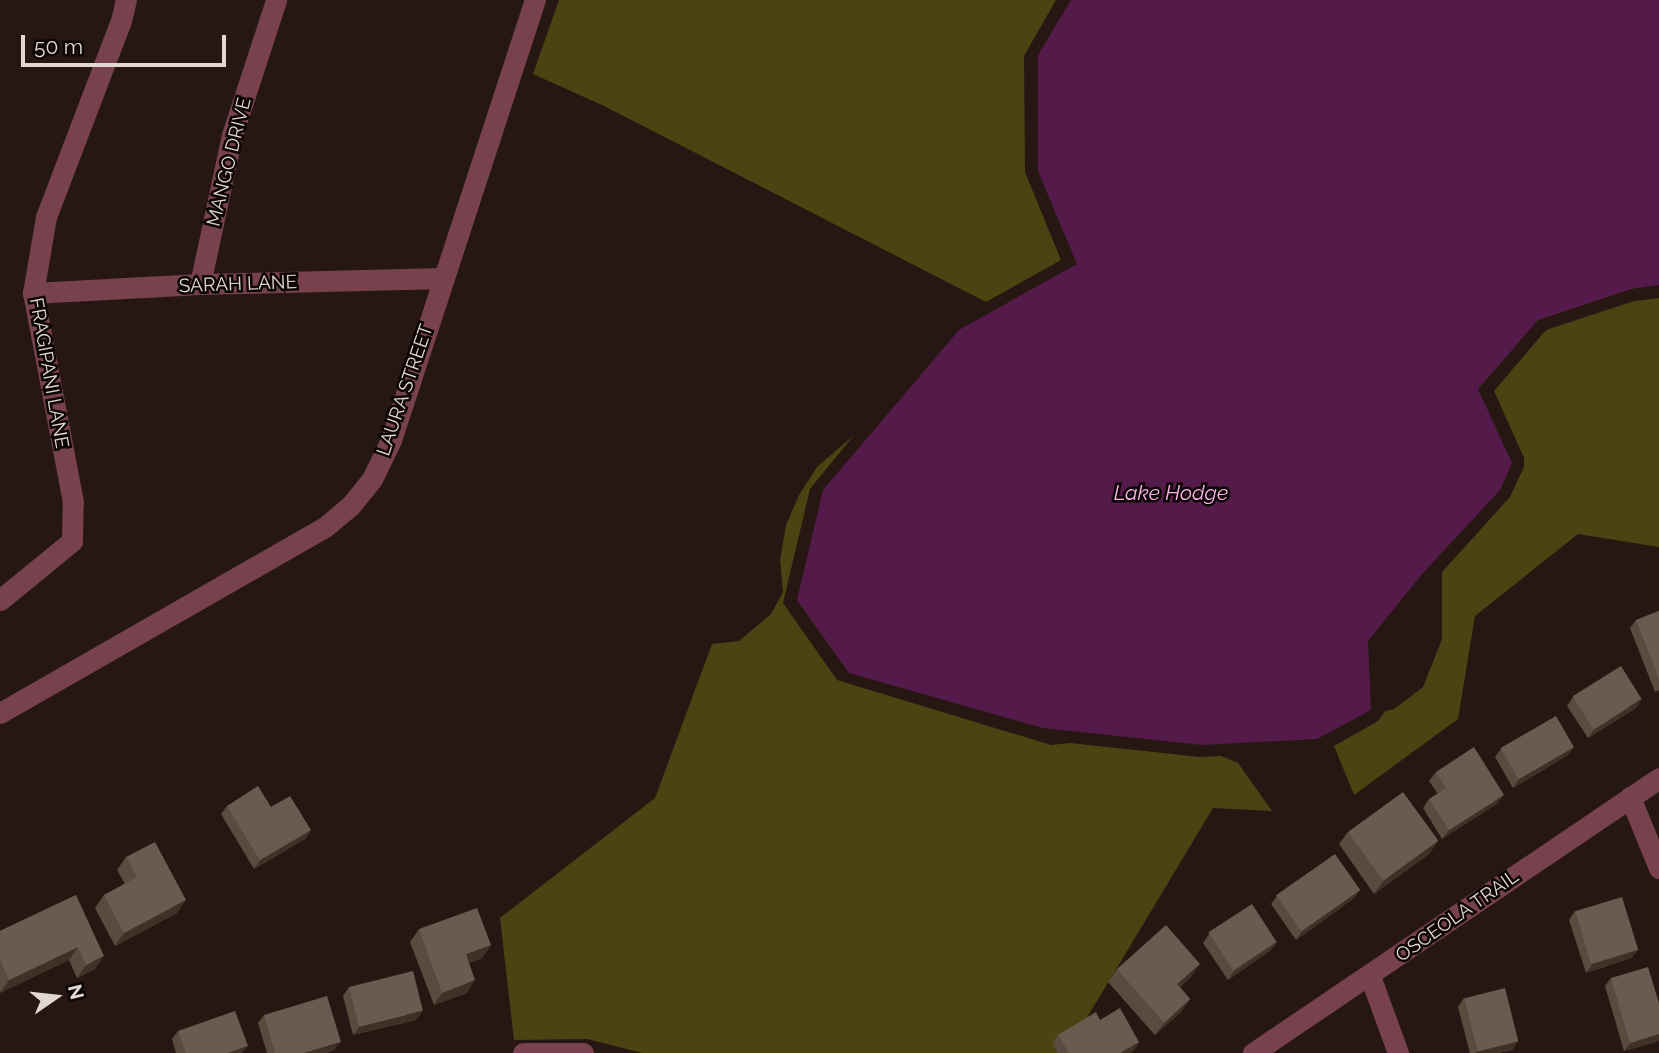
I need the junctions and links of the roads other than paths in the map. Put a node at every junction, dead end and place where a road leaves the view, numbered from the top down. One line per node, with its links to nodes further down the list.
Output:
1 (126, 0): 6 (street, FRAGIPANI LANE)
2 (276, 0): 5 (street, MANGO DRIVE)
3 (535, 0): 4 (street, LAURA STREET)
4 (444, 278): 5 (street, SARAH LANE); 8 (street, LAURA STREET)
5 (200, 284): 6 (street, SARAH LANE)
6 (33, 293): 7 (street, FRAGIPANI LANE)
7 (0, 600)
8 (0, 713)
9 (1659, 778): 10 (street, OSCEOLA TRAIL)
10 (1630, 797): 11 (street); 12 (street, OSCEOLA TRAIL)
11 (1659, 869)
12 (1370, 976): 15 (street, OSCEOLA TRAIL); 16 (street)
13 (523, 1053): 14 (street)
14 (583, 1053)
15 (1253, 1053)
16 (1398, 1053)

